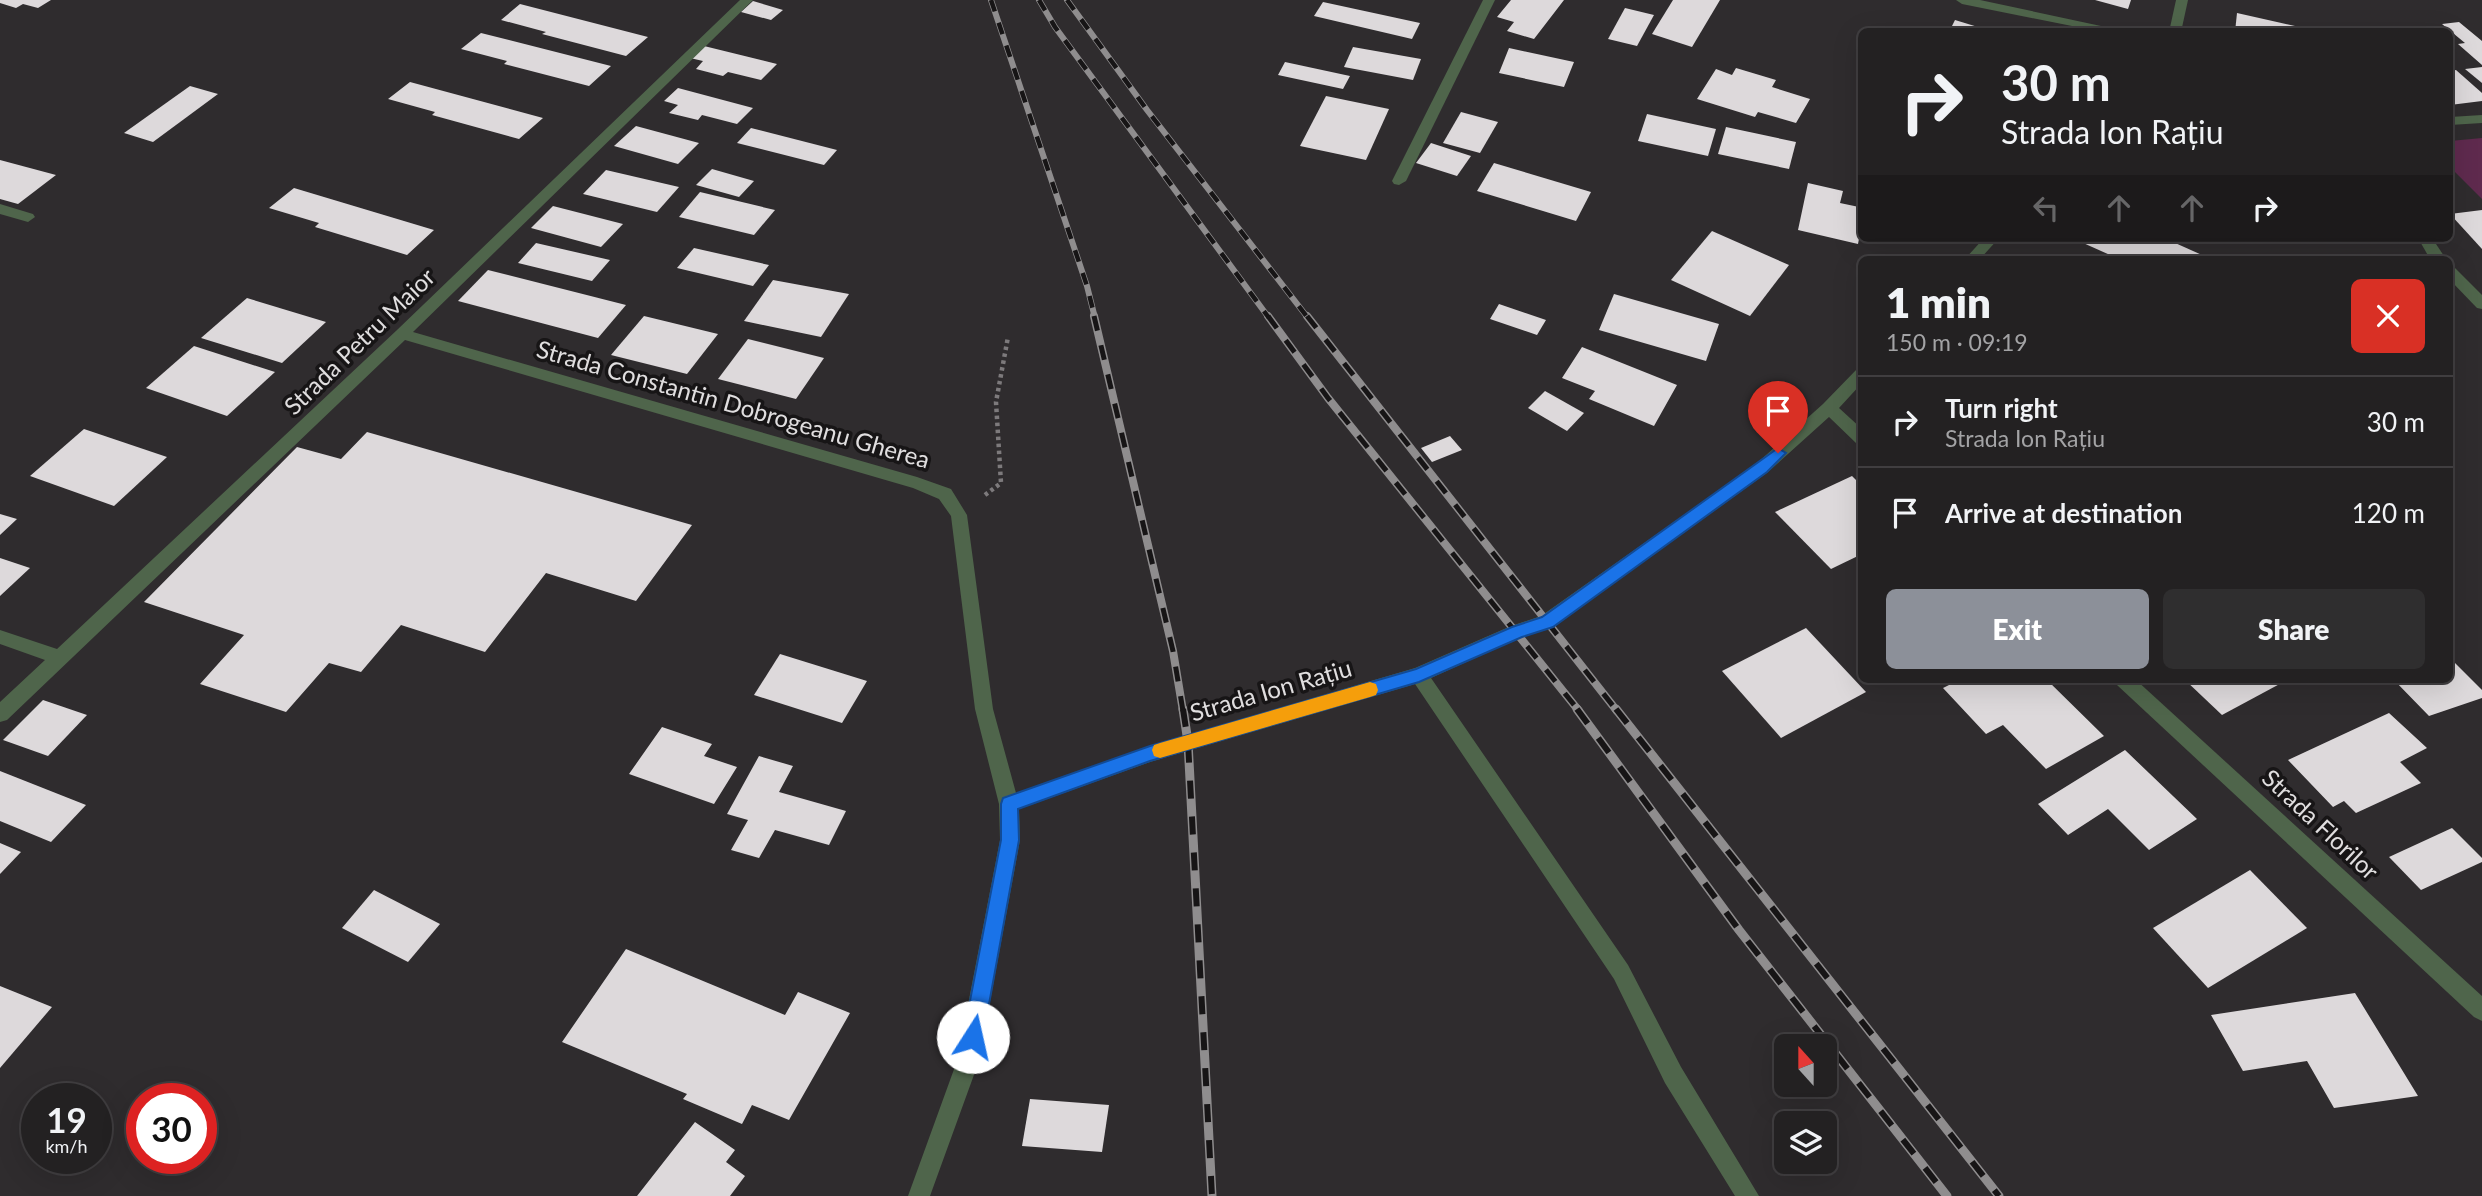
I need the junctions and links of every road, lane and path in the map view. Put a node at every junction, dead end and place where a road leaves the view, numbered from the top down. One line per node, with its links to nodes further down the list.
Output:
1 (747, 0): 16 (street, Strada Petru Maior)
2 (1489, 0): 9 (street)
3 (1962, 0): 5 (street)
4 (2182, 0): 6 (street)
5 (2103, 28)
6 (2176, 28)
7 (2482, 119): 8 (street)
8 (2453, 121)
9 (1399, 181)
10 (0, 209): 11 (street)
11 (28, 217)
12 (1989, 242): 13 (street)
13 (1975, 256)
14 (2453, 274): 15 (street)
15 (2482, 304)
16 (402, 334): 21 (street, Strada Constantin Dobrogeanu Gherea); 23 (street, Strada Petru Maior)
17 (1008, 337): 21 (path)
18 (1858, 377): 19 (street, Strada Ion Rațiu)
19 (1829, 408): 20 (street); 24 (street, Strada Ion Rațiu)
20 (1858, 435)
21 (959, 515): 27 (street)
22 (0, 637): 23 (street)
23 (60, 658): 26 (street, Strada Petru Maior)
24 (1419, 675): 27 (street, Strada Ion Rațiu); 30 (street)
25 (2127, 683): 28 (street, Strada Florilor)
26 (0, 714)
27 (1009, 804): 29 (street)
28 (2482, 1010)
29 (919, 1196)
30 (1748, 1196)

